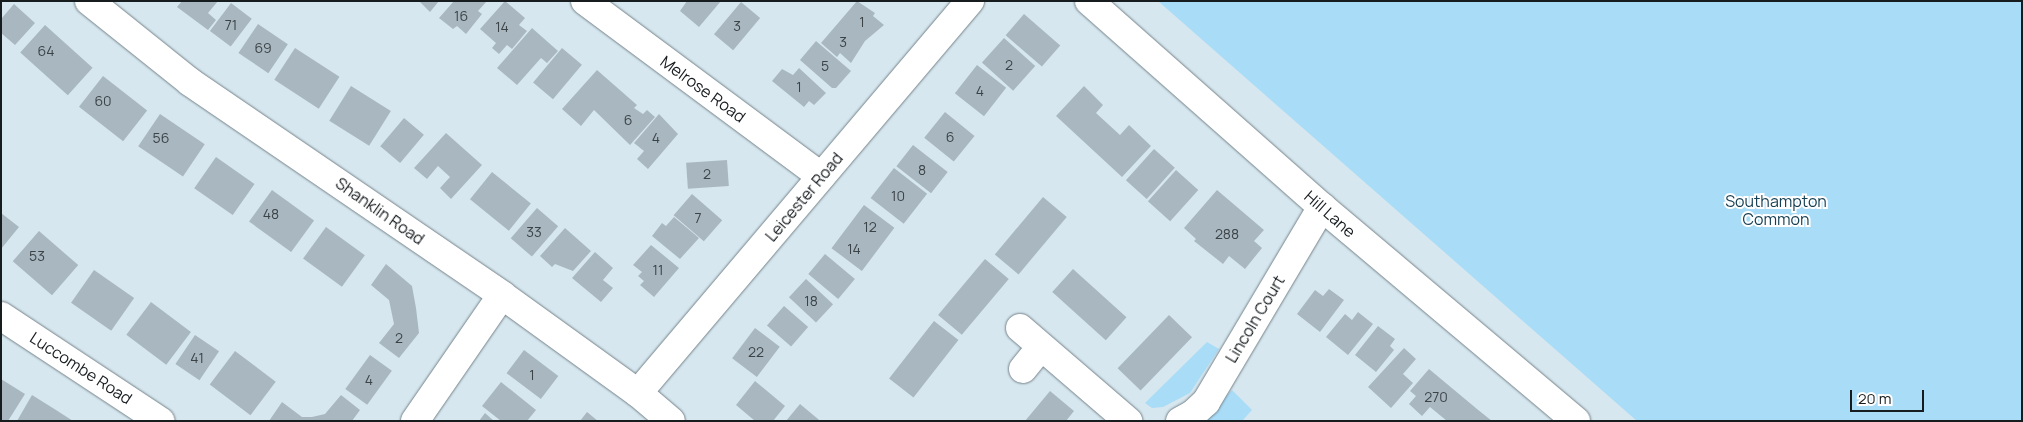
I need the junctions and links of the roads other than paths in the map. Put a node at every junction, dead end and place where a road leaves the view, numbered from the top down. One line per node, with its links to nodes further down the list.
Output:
1 (89, 1): 7 (street, Shanklin Road)
2 (585, 1): 5 (street, Melrose Road)
3 (970, 1): 5 (street, Leicester Road)
4 (1089, 1): 6 (street, Hill Lane)
5 (822, 176): 12 (street, Leicester Road)
6 (1322, 207): 17 (street, Lincoln Court); 18 (street, Hill Lane)
7 (502, 295): 12 (street, Shanklin Road); 14 (street)
8 (1, 316): 13 (street, Luccombe Road)
9 (1020, 328): 10 (street)
10 (1042, 347): 11 (street); 16 (street)
11 (1023, 369)
12 (638, 393): 15 (street, Shanklin Road)
13 (160, 421)
14 (415, 421)
15 (671, 421)
16 (1128, 421)
17 (1180, 421)
18 (1576, 421)

